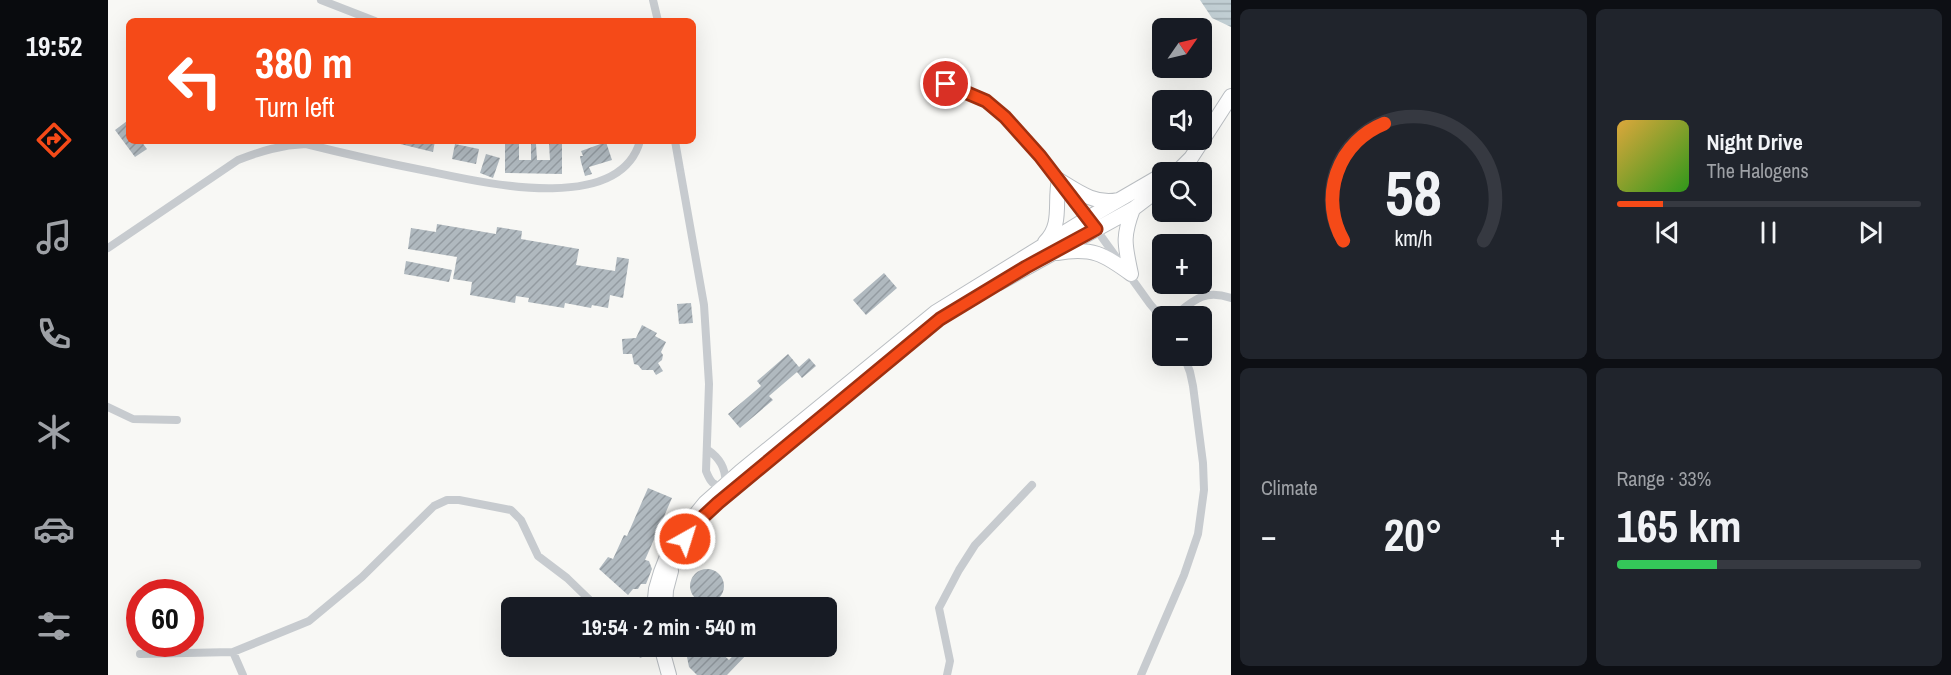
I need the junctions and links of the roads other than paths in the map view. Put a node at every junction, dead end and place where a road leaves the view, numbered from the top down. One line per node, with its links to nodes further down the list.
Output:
1 (321, 0): 3 (street)
2 (653, 0): 4 (street)
3 (367, 18)
4 (657, 18)
5 (946, 84): 14 (street)
6 (1231, 96): 7 (main road)
7 (1212, 124)
8 (306, 144): 10 (street)
9 (306, 144): 19 (street)
10 (639, 144)
11 (676, 144): 28 (street)
12 (1192, 150): 13 (main road)
13 (1178, 162)
14 (1059, 180): 17 (main road); 18 (street); 20 (main road)
15 (1152, 184): 17 (main road)
16 (1152, 192): 17 (main road)
17 (1129, 203): 18 (main road); 21 (main road)
18 (1092, 223): 20 (main road); 21 (street)
19 (108, 248)
20 (1044, 251): 21 (main road); 30 (main road); 33 (main road)
21 (1131, 274): 23 (street)
22 (1231, 298): 24 (street)
23 (1152, 306)
24 (1187, 306)
25 (1187, 366): 42 (street)
26 (108, 406): 27 (street)
27 (177, 420)
28 (708, 450): 30 (street); 30 (street)
29 (1032, 485): 41 (street)
30 (725, 486): 32 (main road)
31 (587, 597): 34 (street)
32 (657, 597)
33 (662, 597)
34 (233, 652): 35 (street); 38 (street)
35 (204, 653)
36 (664, 657): 39 (main road)
37 (672, 657): 40 (main road)
38 (243, 675)
39 (669, 675)
40 (676, 675)
41 (947, 675)
42 (1141, 675)

